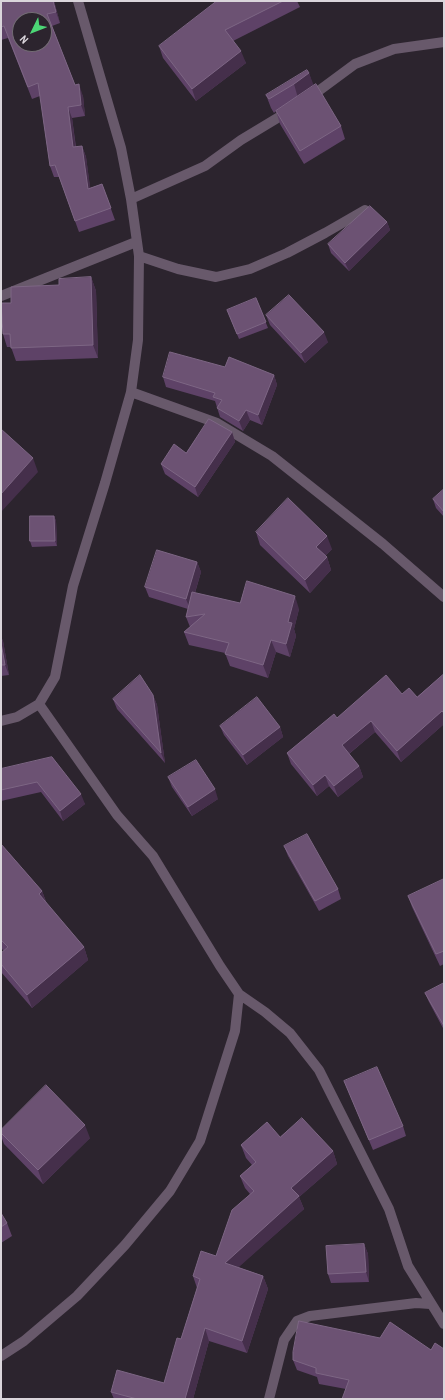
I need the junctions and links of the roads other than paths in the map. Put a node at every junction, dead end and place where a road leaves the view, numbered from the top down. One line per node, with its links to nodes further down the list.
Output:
1 (78, 1): 3 (street)
2 (444, 42): 3 (street)
3 (131, 199): 5 (street)
4 (365, 210): 6 (street)
5 (136, 242): 6 (street); 7 (street)
6 (139, 256): 8 (street)
7 (1, 296)
8 (131, 392): 9 (street); 10 (street)
9 (444, 597)
10 (39, 704): 11 (street); 12 (street)
11 (1, 721)
12 (239, 994): 13 (street); 15 (street)
13 (430, 1304): 14 (street); 16 (street)
14 (444, 1324)
15 (1, 1356)
16 (269, 1399)

